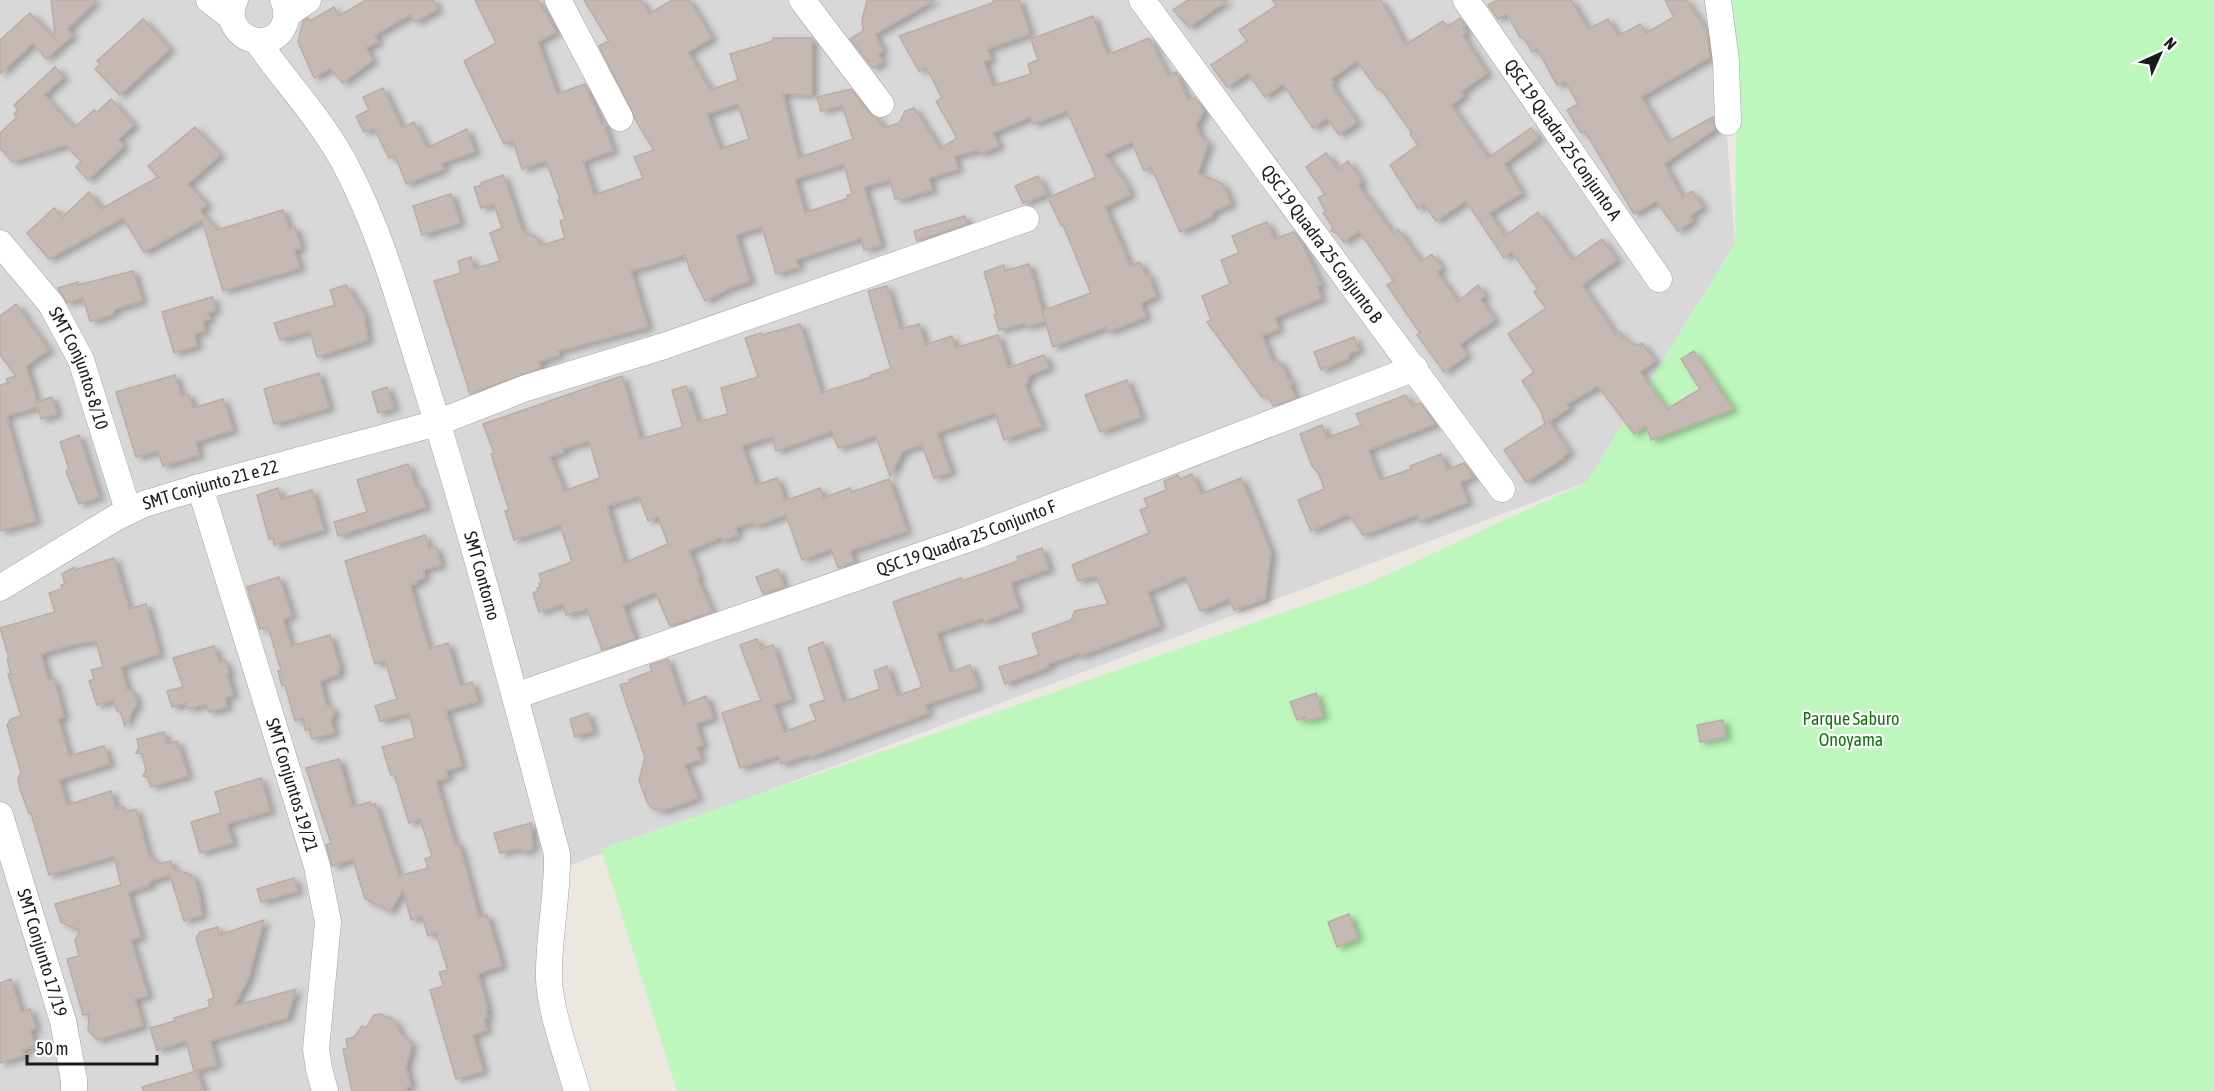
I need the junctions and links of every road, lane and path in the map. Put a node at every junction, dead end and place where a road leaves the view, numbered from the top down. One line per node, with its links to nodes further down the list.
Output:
1 (209, 0): 8 (street)
2 (309, 0): 9 (street)
3 (558, 0): 11 (street)
4 (802, 0): 10 (street)
5 (1142, 0): 16 (street, QSC 19 Quadra 25 Conjunto B)
6 (1466, 0): 15 (street, QSC 19 Quadra 25 Conjunto A)
7 (1718, 0): 12 (street)
8 (233, 8): 9 (street)
9 (276, 23): 17 (street, SMT Contorno)
10 (881, 104)
11 (620, 118)
12 (1728, 122)
13 (1026, 219): 17 (street, SMT Conjunto 21 e 22)
14 (0, 243): 20 (street, SMT Conjuntos 8/10)
15 (1659, 279)
16 (1414, 368): 19 (street, QSC 19 Quadra 25 Conjunto B); 22 (street, QSC 19 Quadra 25 Conjunto F)
17 (437, 423): 18 (street, SMT Conjunto 21 e 22); 22 (street, SMT Contorno)
18 (200, 486): 20 (street, SMT Conjunto 21 e 22); 25 (street, SMT Conjuntos 19/21)
19 (1502, 489)
20 (128, 510): 21 (street, SMT Conjunto 21 e 22)
21 (0, 588)
22 (515, 696): 26 (street, SMT Contorno)
23 (0, 815): 24 (street, SMT Conjunto 17/19)
24 (74, 1091)
25 (325, 1091)
26 (577, 1091)

